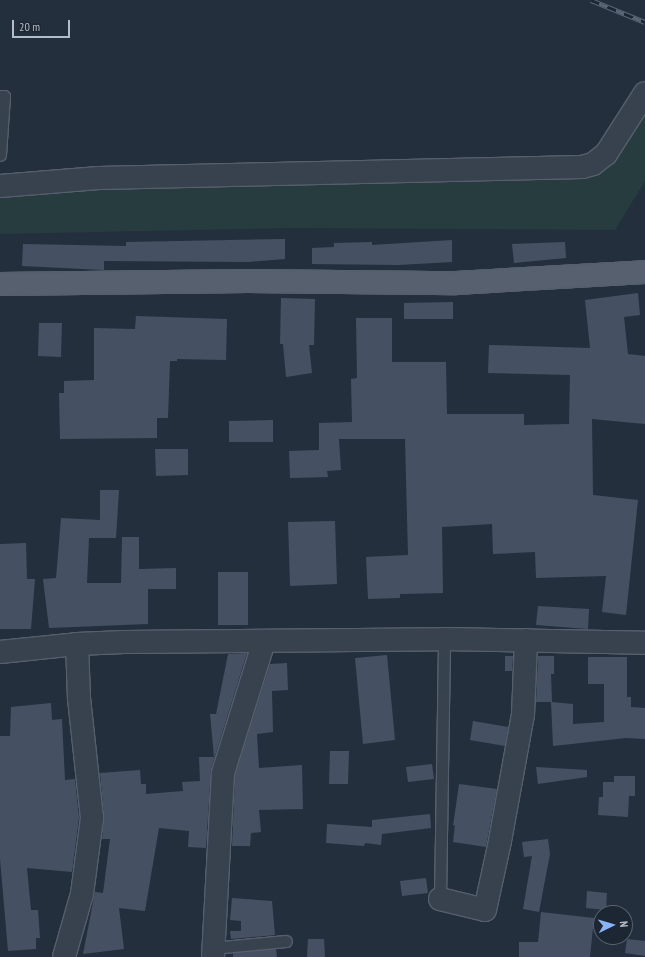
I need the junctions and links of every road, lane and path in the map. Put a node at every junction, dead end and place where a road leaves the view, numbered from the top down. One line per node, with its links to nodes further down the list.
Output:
1 (645, 93): 4 (street)
2 (0, 96): 3 (lane)
3 (0, 155)
4 (0, 186)
5 (645, 272): 6 (main road)
6 (0, 284)
7 (444, 639): 8 (street); 9 (street); 13 (lane)
8 (526, 640): 10 (street); 13 (street)
9 (264, 641): 11 (street); 15 (street)
10 (645, 643)
11 (76, 644): 12 (street); 16 (street)
12 (0, 652)
13 (440, 899)
14 (286, 941): 15 (lane)
15 (213, 953)
16 (64, 957)

